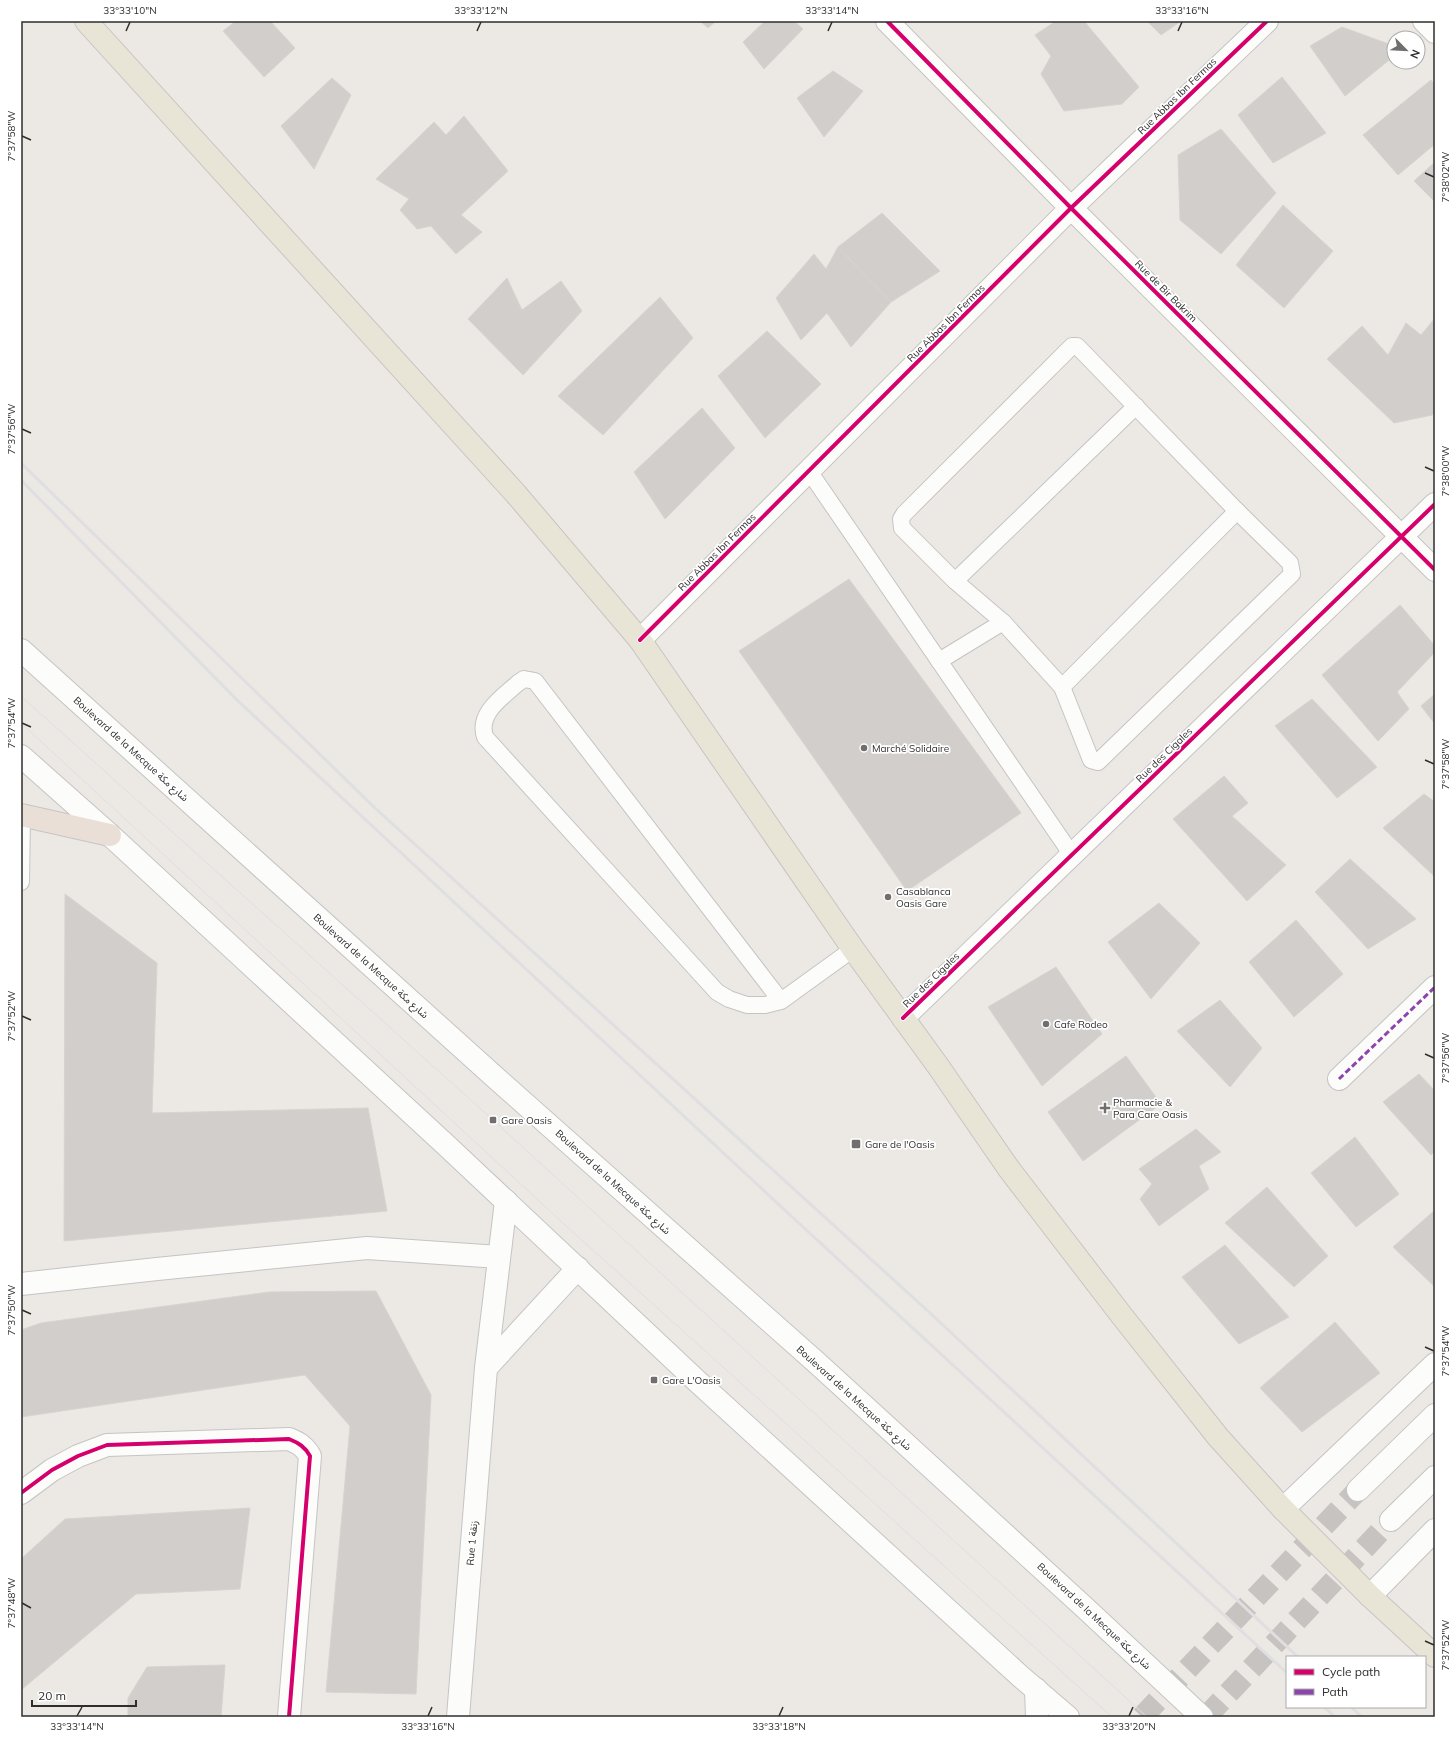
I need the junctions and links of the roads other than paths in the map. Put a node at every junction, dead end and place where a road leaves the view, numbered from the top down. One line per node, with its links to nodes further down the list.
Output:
1 (86, 21): 15 (main road)
2 (887, 21): 6 (street, Rue de Bir Bakrim)
3 (1267, 21): 6 (street, Rue Abbas Ibn Fermas)
4 (1424, 21): 5 (street)
5 (1435, 32)
6 (1071, 208): 8 (street, Rue Abbas Ibn Fermas); 11 (street, Rue de Bir Bakrim)
7 (1136, 406): 10 (lane); 13 (lane); 13 (lane)
8 (809, 471): 15 (street, Rue Abbas Ibn Fermas); 17 (lane)
9 (1435, 504): 11 (street, Rue des Cigales)
10 (1237, 511): 18 (lane); 18 (lane)
11 (1401, 536): 12 (street, Rue de Bir Bakrim); 22 (street, Rue des Cigales)
12 (1435, 570)
13 (955, 581): 14 (lane)
14 (1003, 622): 17 (lane); 18 (lane)
15 (640, 640): 24 (main road)
16 (21, 650): 49 (street, Boulevard de la Mecque شارع مكة)
17 (939, 661): 22 (lane)
18 (1062, 687)
19 (21, 756): 21 (street)
20 (22, 815): 21 (highway); 23 (lane)
21 (110, 835): 29 (street)
22 (1072, 855): 27 (street, Rue des Cigales)
23 (21, 882)
24 (853, 949): 26 (lane); 27 (main road)
25 (1435, 987): 28 (street)
26 (781, 1001): 26 (lane)
27 (903, 1018): 39 (main road)
28 (1338, 1079)
29 (506, 1201): 30 (street, Rue 1 زنقة); 31 (street)
30 (499, 1258): 32 (street); 34 (street, Rue 1 زنقة)
31 (578, 1268): 34 (street); 44 (street)
32 (21, 1284)
33 (1435, 1364): 39 (street)
34 (486, 1368): 46 (street, Rue 1 زنقة)
35 (1435, 1415): 37 (street)
36 (1435, 1477): 40 (street)
37 (1358, 1490)
38 (21, 1493): 45 (street)
39 (1283, 1509): 42 (main road)
40 (1391, 1520)
41 (1435, 1530): 42 (street)
42 (1370, 1596): 43 (main road)
43 (1435, 1656)
44 (1036, 1689): 47 (street); 48 (street)
45 (289, 1717)
46 (458, 1717)
47 (1037, 1717)
48 (1068, 1717)
49 (1202, 1717)

